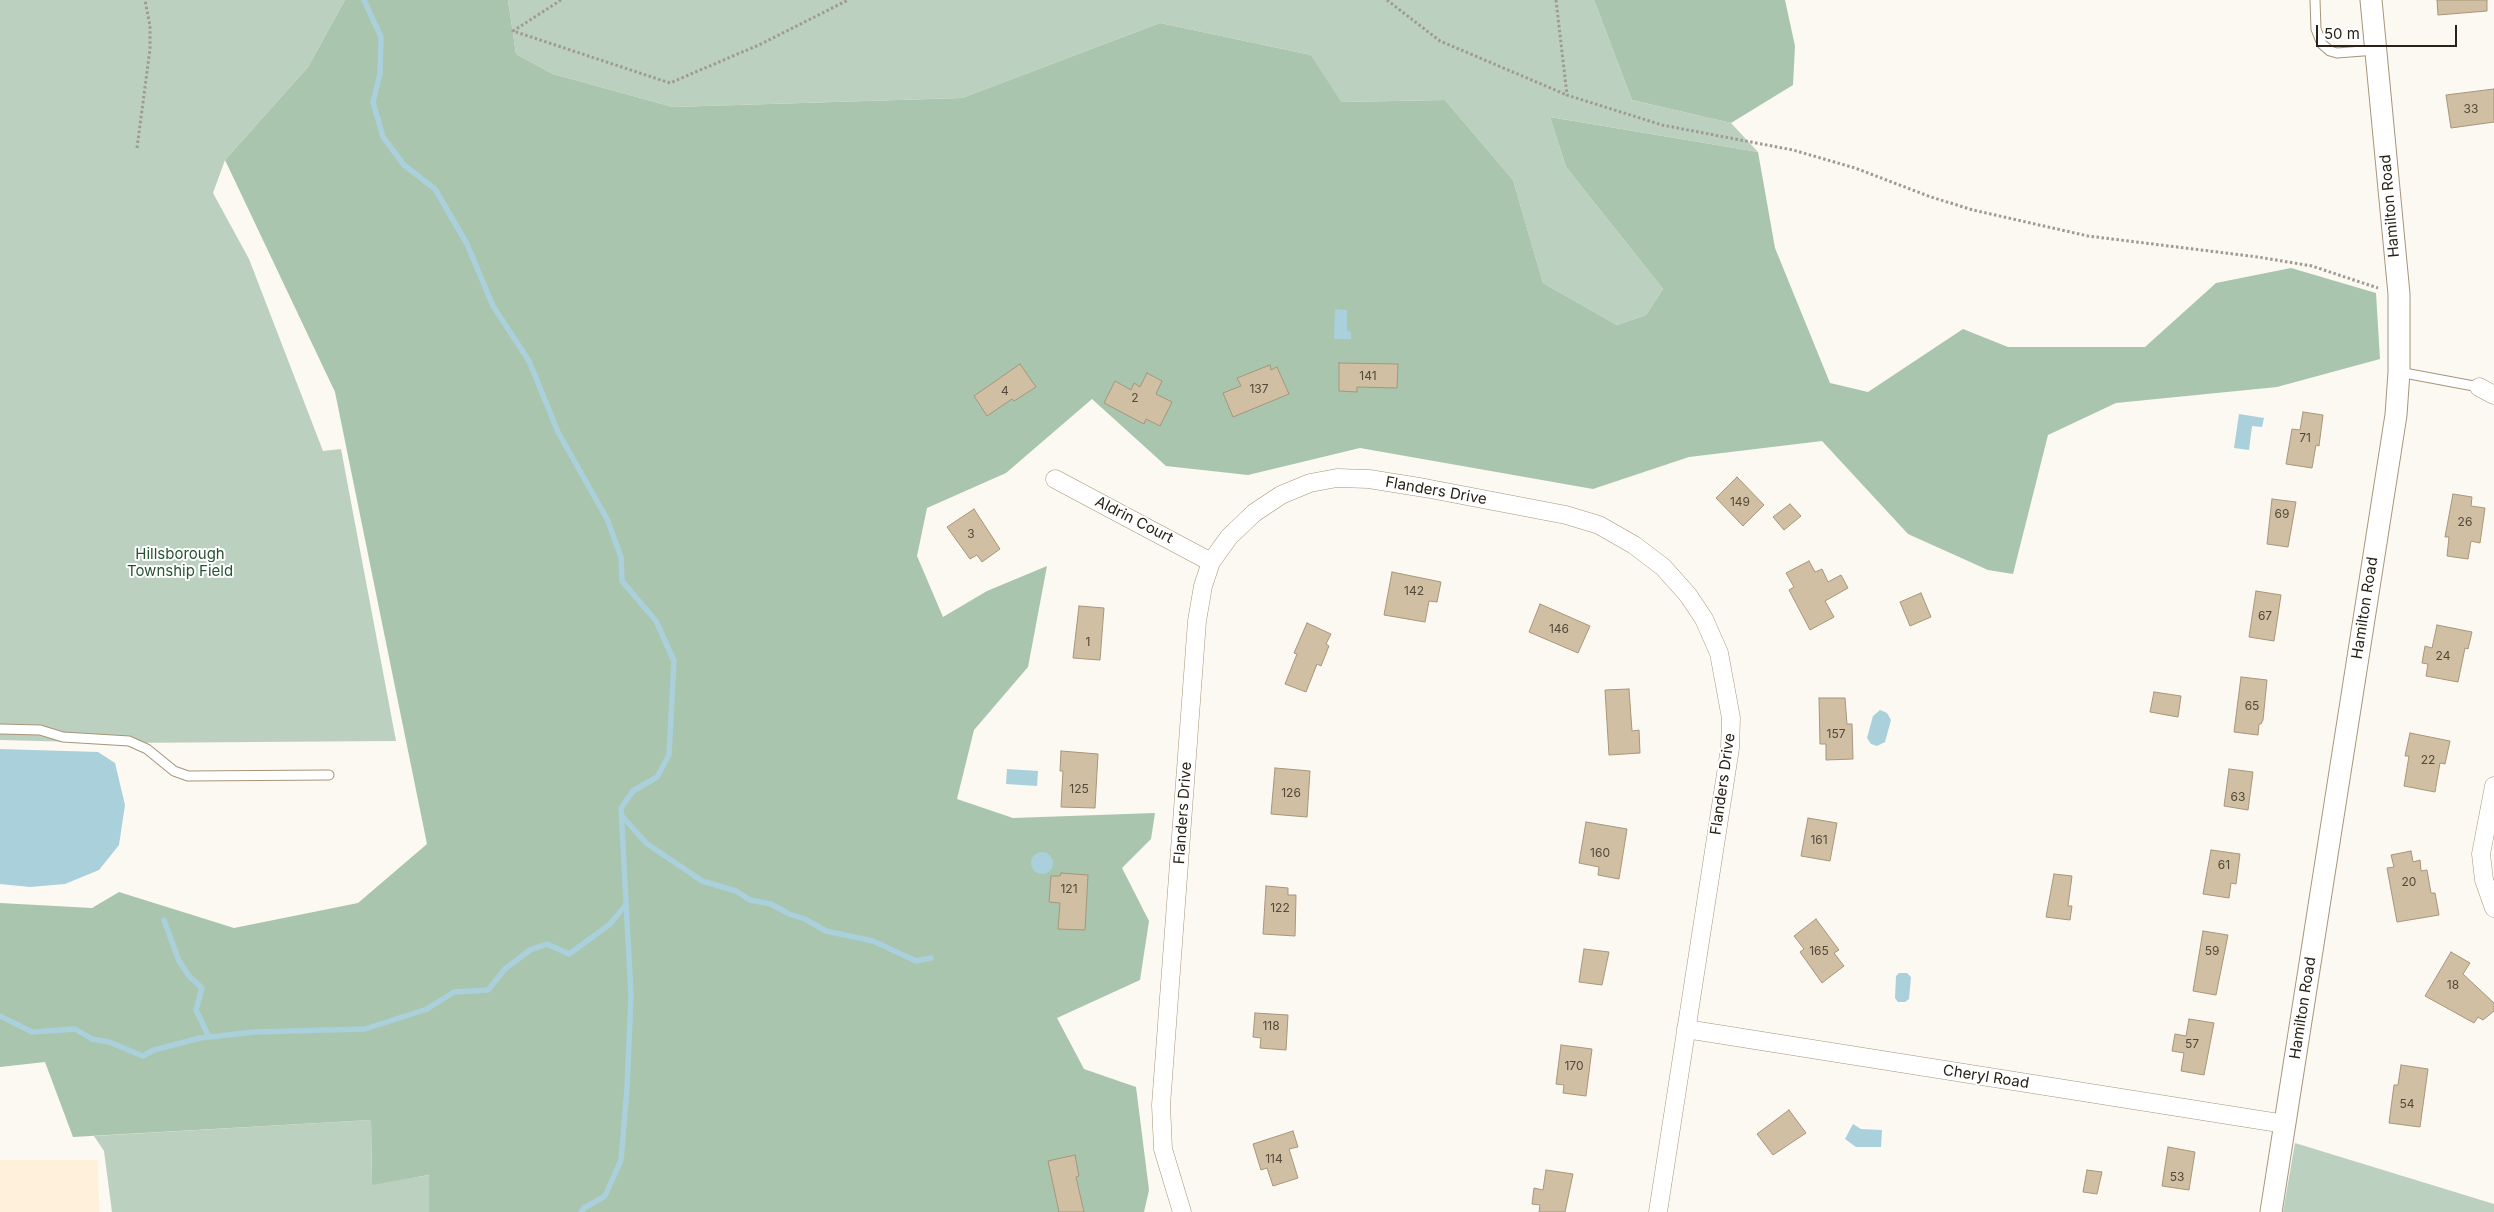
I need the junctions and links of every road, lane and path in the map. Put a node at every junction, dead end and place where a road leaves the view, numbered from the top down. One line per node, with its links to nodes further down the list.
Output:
1 (145, 0): 10 (path)
2 (561, 0): 3 (path)
3 (848, 0)
4 (1387, 0): 9 (path)
5 (1556, 0): 9 (path)
6 (2315, 0): 8 (lane)
7 (2371, 0): 8 (street, Hamilton Road)
8 (2376, 50): 11 (street, Hamilton Road)
9 (1567, 95): 11 (path)
10 (137, 148)
11 (2399, 294): 12 (street, Hamilton Road)
12 (2399, 372): 13 (lane); 21 (street, Hamilton Road)
13 (2486, 391)
14 (1055, 479): 15 (street, Aldrin Court)
15 (1212, 562): 20 (street, Flanders Drive); 22 (street, Flanders Drive)
16 (0, 729): 17 (lane)
17 (329, 775)
18 (2494, 786): 19 (street)
19 (2494, 908)
20 (1686, 1029): 21 (street, Cheryl Road); 23 (street, Flanders Drive)
21 (2285, 1124): 24 (street, Hamilton Road)
22 (1182, 1212)
23 (1658, 1212)
24 (2271, 1212)

